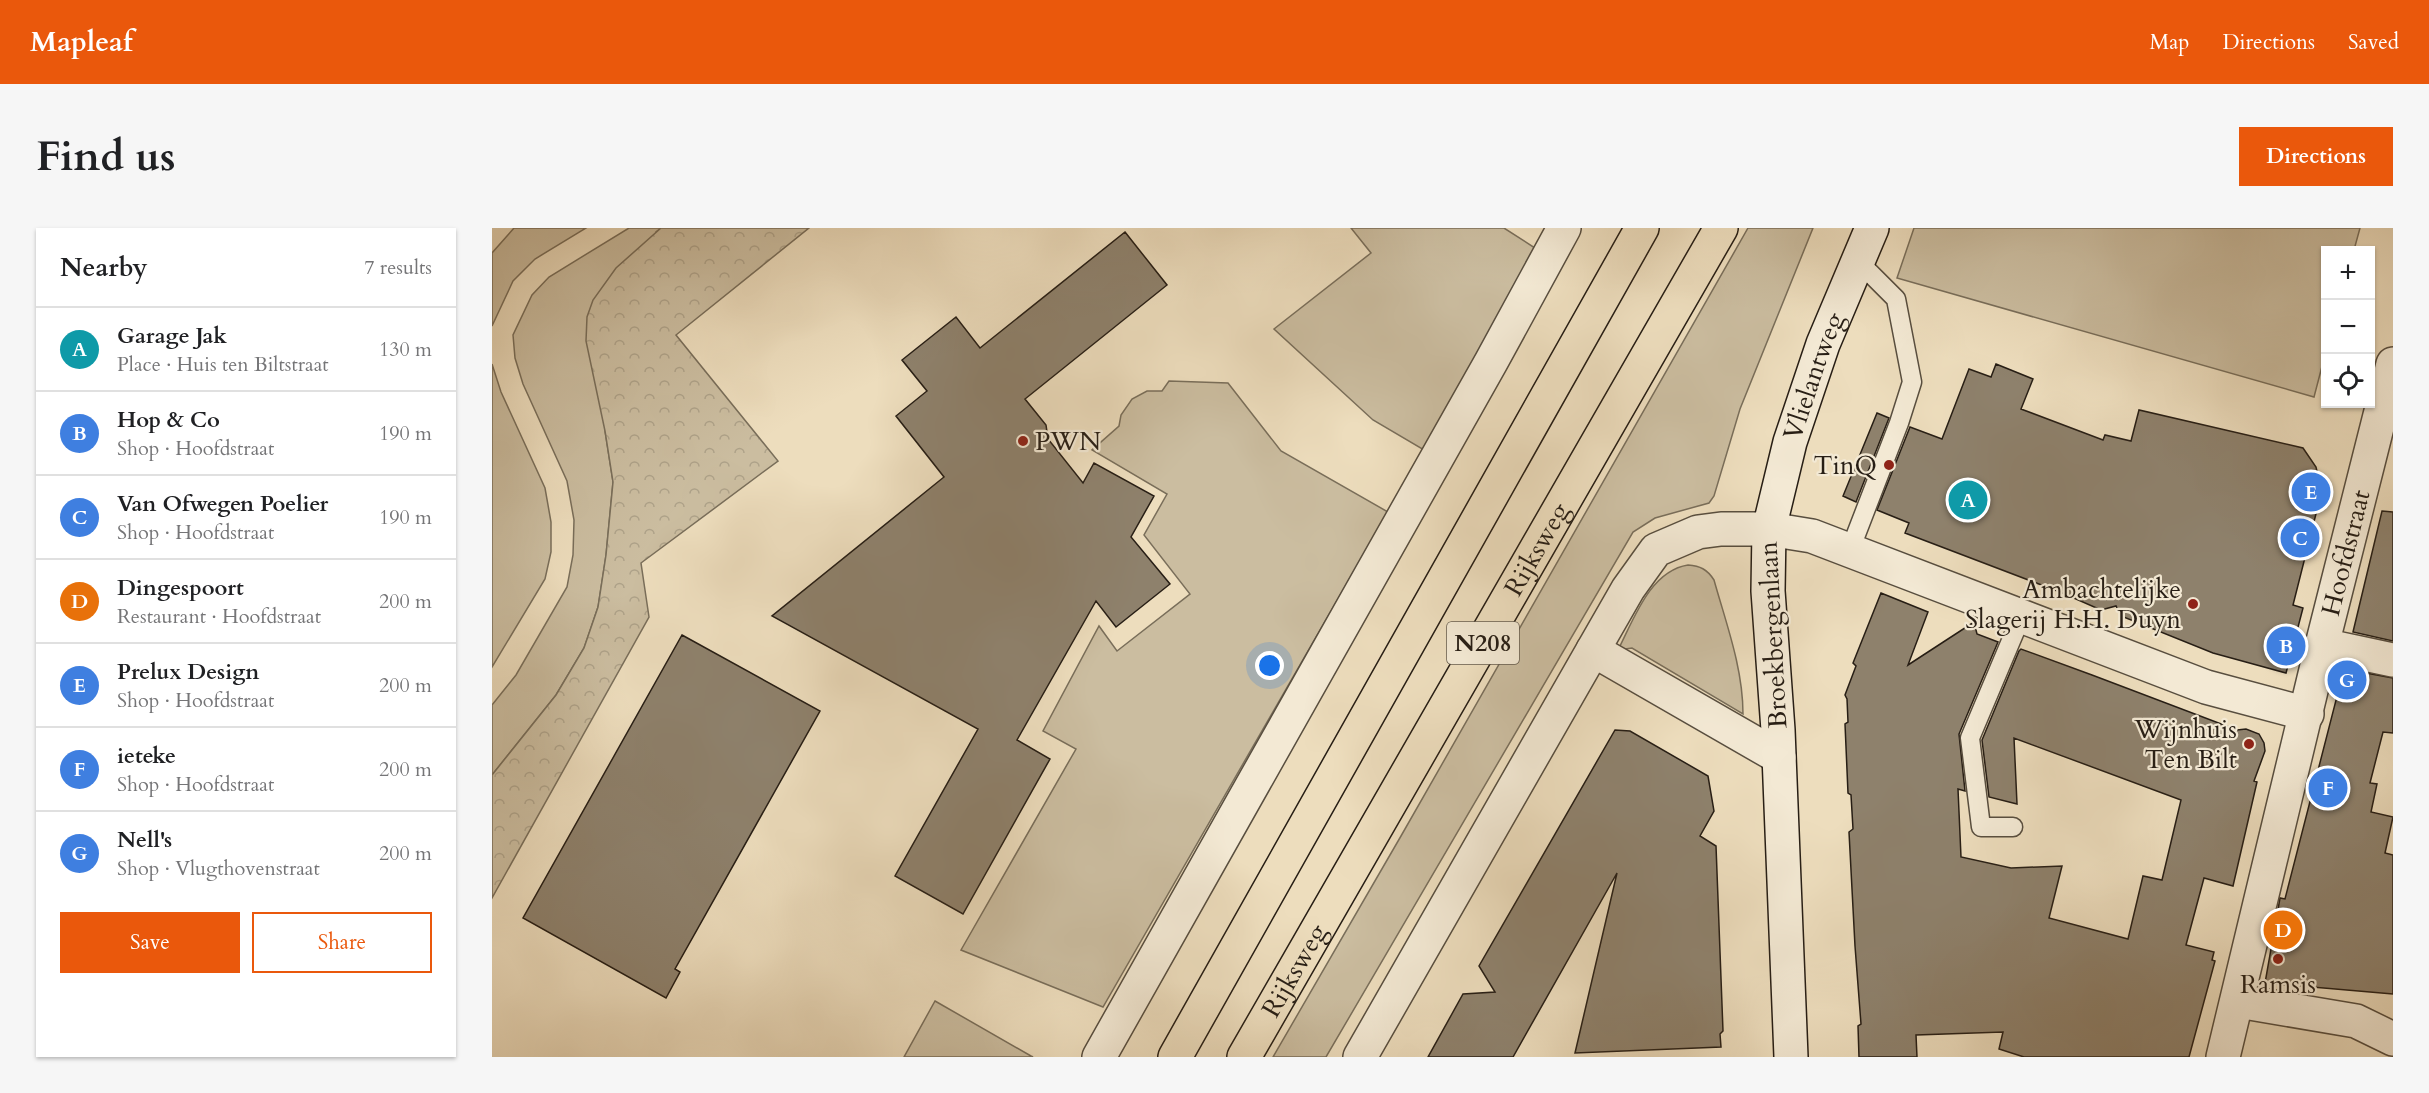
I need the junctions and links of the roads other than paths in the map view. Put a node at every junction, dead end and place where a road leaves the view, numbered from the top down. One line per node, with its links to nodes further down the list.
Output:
1 (1564, 228): 18 (street)
2 (1642, 228): 19 (main road, N208)
3 (1721, 228): 20 (main road, Rijksweg / N208)
4 (1872, 228): 5 (street, Vlielantweg)
5 (1858, 261): 7 (street, Vlielantweg); 8 (lane)
6 (2393, 364): 10 (street, Hoofdstraat)
7 (1769, 529): 8 (street); 11 (street, Broekbergenlaan); 14 (street, Broekbergenlaan)
8 (1850, 550): 9 (street)
9 (2021, 616): 13 (street); 15 (lane)
10 (2322, 645): 12 (street); 13 (street, Hoofdstraat)
11 (1593, 650): 14 (street, Broekbergenlaan); 21 (street)
12 (2393, 660)
13 (2307, 714): 16 (street, Hoofdstraat)
14 (1779, 757): 22 (street, Broekbergenlaan)
15 (2013, 827)
16 (2238, 1001): 17 (street); 23 (street, Hoofdstraat)
17 (2393, 1039)
18 (1099, 1057)
19 (1175, 1057)
20 (1244, 1057)
21 (1360, 1057)
22 (1791, 1057)
23 (2223, 1057)

